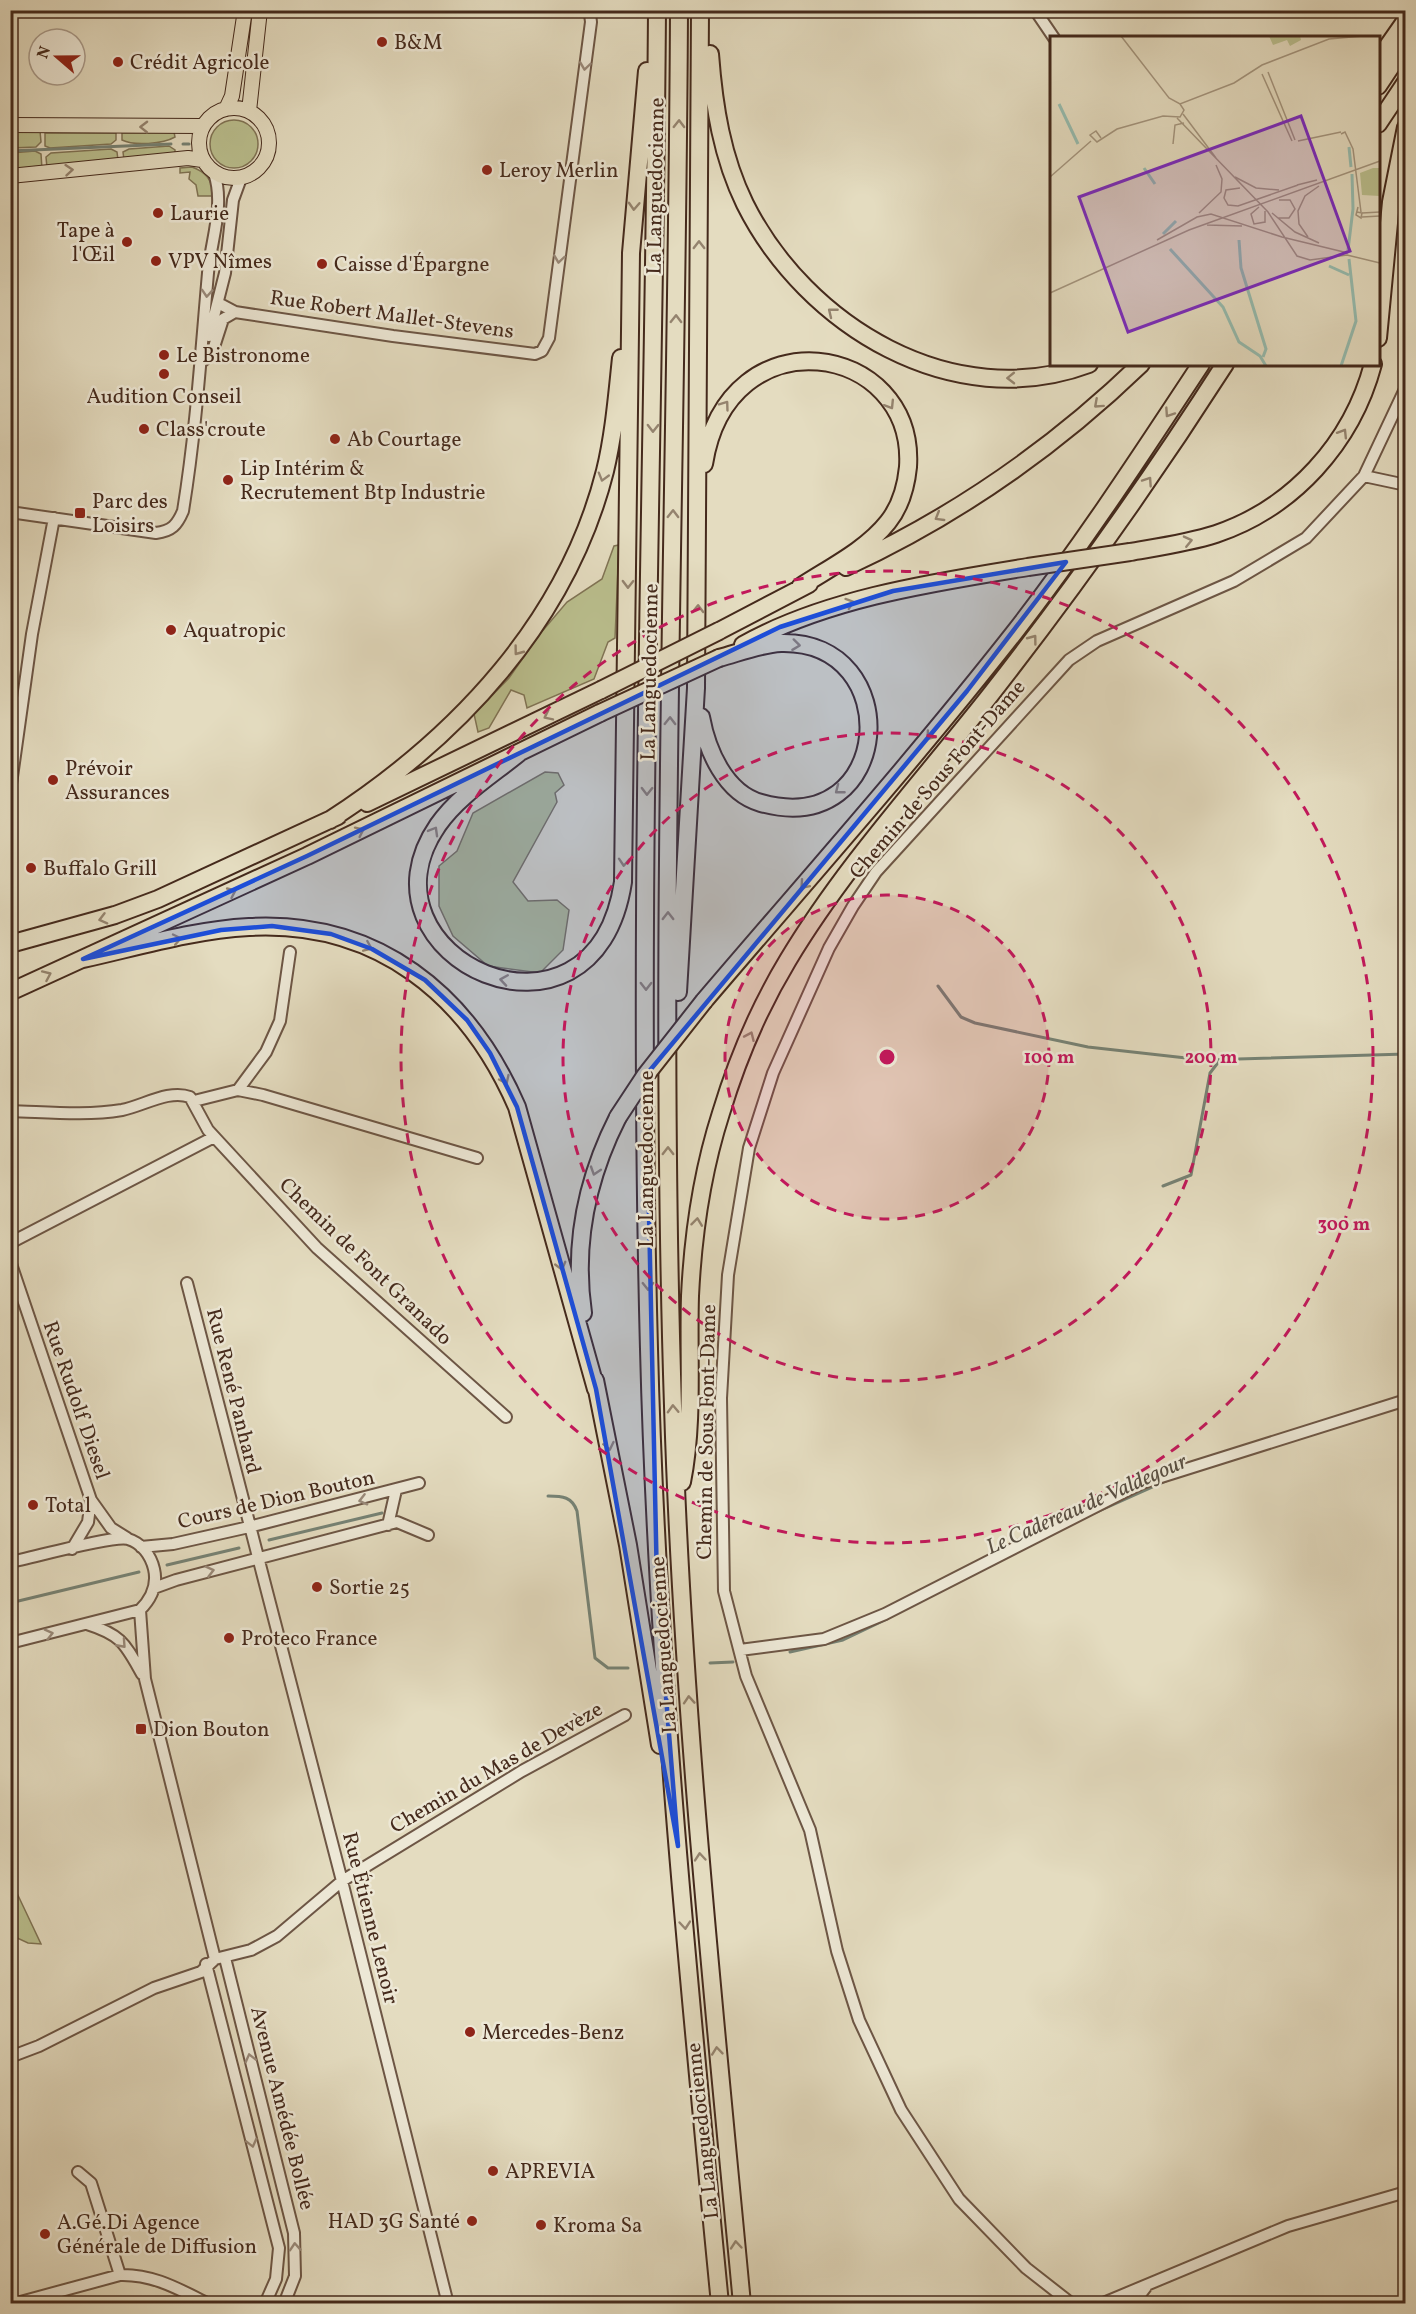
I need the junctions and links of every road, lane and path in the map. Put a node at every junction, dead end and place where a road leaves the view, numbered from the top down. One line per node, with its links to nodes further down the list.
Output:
1 (245, 10): 16 (main road)
2 (260, 10): 17 (main road)
3 (585, 10): 28 (street, Rue Robert Mallet-Stevens, one-way to 28)
4 (651, 10): 26 (highway, one-way to 26)
5 (657, 10): 84 (highway, La Languedocienne, one-way to 84)
6 (680, 10): 54 (highway, La Languedocienne, one-way to 6)
7 (700, 10): 39 (highway, one-way to 7)
8 (706, 10): 31 (highway, one-way to 8)
9 (1035, 10): 11 (street)
10 (1406, 20): 13 (highway)
11 (1053, 36)
12 (1406, 44): 15 (highway)
13 (1380, 57)
14 (1406, 82): 18 (highway)
15 (1380, 83)
16 (226, 109): 17 (main road); 20 (main road)
17 (249, 111): 25 (main road)
18 (1380, 121)
19 (10, 125): 20 (main road, one-way to 19)
20 (202, 126): 22 (main road)
21 (1406, 126): 29 (highway)
22 (202, 160): 23 (main road); 24 (main road, one-way to 22)
23 (214, 173): 25 (main road); 30 (street, one-way to 30)
24 (10, 176)
25 (241, 178): 27 (street)
26 (632, 253): 45 (highway, one-way to 45); 47 (highway, one-way to 47)
27 (218, 303): 28 (street, Rue Robert Mallet-Stevens); 30 (street)
28 (235, 312): 30 (street)
29 (1380, 315)
30 (203, 363): 41 (street)
31 (1082, 366)
32 (1139, 366): 42 (highway, one-way to 42)
33 (1200, 366): 61 (highway, one-way to 61, bridge)
34 (1224, 366): 67 (highway, one-way to 34)
35 (1372, 366): 43 (highway, one-way to 35, bridge)
36 (1406, 387): 37 (street, Chemin de Sous Font-Dame)
37 (1364, 476): 38 (street); 81 (street, Chemin de Sous Font-Dame)
38 (1406, 485)
39 (699, 493): 42 (highway, one-way to 42); 44 (highway, one-way to 39)
40 (10, 512): 41 (street)
41 (54, 518): 46 (street)
42 (800, 588): 47 (highway, one-way to 47, bridge)
43 (719, 658): 44 (highway, one-way to 44); 45 (highway, bridge)
44 (696, 688): 54 (highway)
45 (519, 753): 50 (highway, one-way to 45)
46 (10, 791)
47 (330, 819): 48 (highway, one-way to 48)
48 (10, 944)
49 (290, 952): 52 (street)
50 (83, 959): 51 (highway, one-way to 50); 61 (highway, one-way to 61)
51 (10, 992)
52 (238, 1090): 53 (street); 57 (street)
53 (194, 1101): 55 (street); 56 (street, Chemin de Font Granado)
54 (667, 1101): 67 (highway, La Languedocienne, one-way to 54)
55 (10, 1111)
56 (214, 1137): 58 (street); 63 (street, Chemin de Font Granado)
57 (477, 1158)
58 (10, 1243)
59 (10, 1261): 66 (street, Rue Rudolf Diesel)
60 (186, 1283): 69 (street, Rue René Panhard)
61 (596, 1389): 84 (highway, one-way to 84)
62 (1406, 1400): 81 (street)
63 (506, 1417)
64 (419, 1483): 65 (street, Cours de Dion Bouton)
65 (396, 1491): 68 (street); 69 (street, Cours de Dion Bouton, one-way to 69)
66 (91, 1500): 71 (street, Rue Rudolf Diesel); 74 (street)
67 (677, 1510): 100 (highway, La Languedocienne, one-way to 67)
68 (388, 1525): 70 (street); 75 (street)
69 (249, 1527): 72 (street, Rue René Panhard); 73 (street, Cours de Dion Bouton)
70 (428, 1535)
71 (128, 1539): 73 (street, Rue Rudolf Diesel); 74 (street)
72 (254, 1542): 75 (street, Rue Étienne Lenoir)
73 (141, 1547): 77 (street)
74 (71, 1550): 76 (street)
75 (259, 1559): 77 (street, one-way to 75); 85 (street, Rue Étienne Lenoir)
76 (10, 1562)
77 (154, 1588): 78 (street)
78 (140, 1610): 79 (street); 82 (street, Avenue Amédée Bollée)
79 (87, 1624): 80 (street, one-way to 79); 82 (street, Avenue Amédée Bollée, one-way to 82)
80 (10, 1643)
81 (740, 1650): 101 (street, Chemin de Sous Font-Dame)
82 (145, 1679): 86 (street, Avenue Amédée Bollée)
83 (625, 1714): 85 (street, Chemin du Mas de Devèze)
84 (678, 1846): 99 (highway, La Languedocienne, one-way to 99)
85 (342, 1881): 86 (street, Chemin du Mas de Devèze); 98 (street, Rue Étienne Lenoir)
86 (215, 1960): 87 (street, Chemin du Mas de Devèze); 96 (street, Avenue Amédée Bollée, one-way to 96); 97 (street, Avenue Amédée Bollée, one-way to 86)
87 (10, 2057)
88 (78, 2172): 90 (street)
89 (1406, 2192): 91 (street)
90 (120, 2275): 92 (street); 95 (street)
91 (1147, 2286): 93 (street); 102 (street)
92 (44, 2300): 94 (street)
93 (1105, 2303)
94 (13, 2304)
95 (209, 2304)
96 (265, 2304)
97 (284, 2304)
98 (448, 2304)
99 (720, 2304)
100 (742, 2304)
101 (1072, 2304)
102 (1133, 2304)

